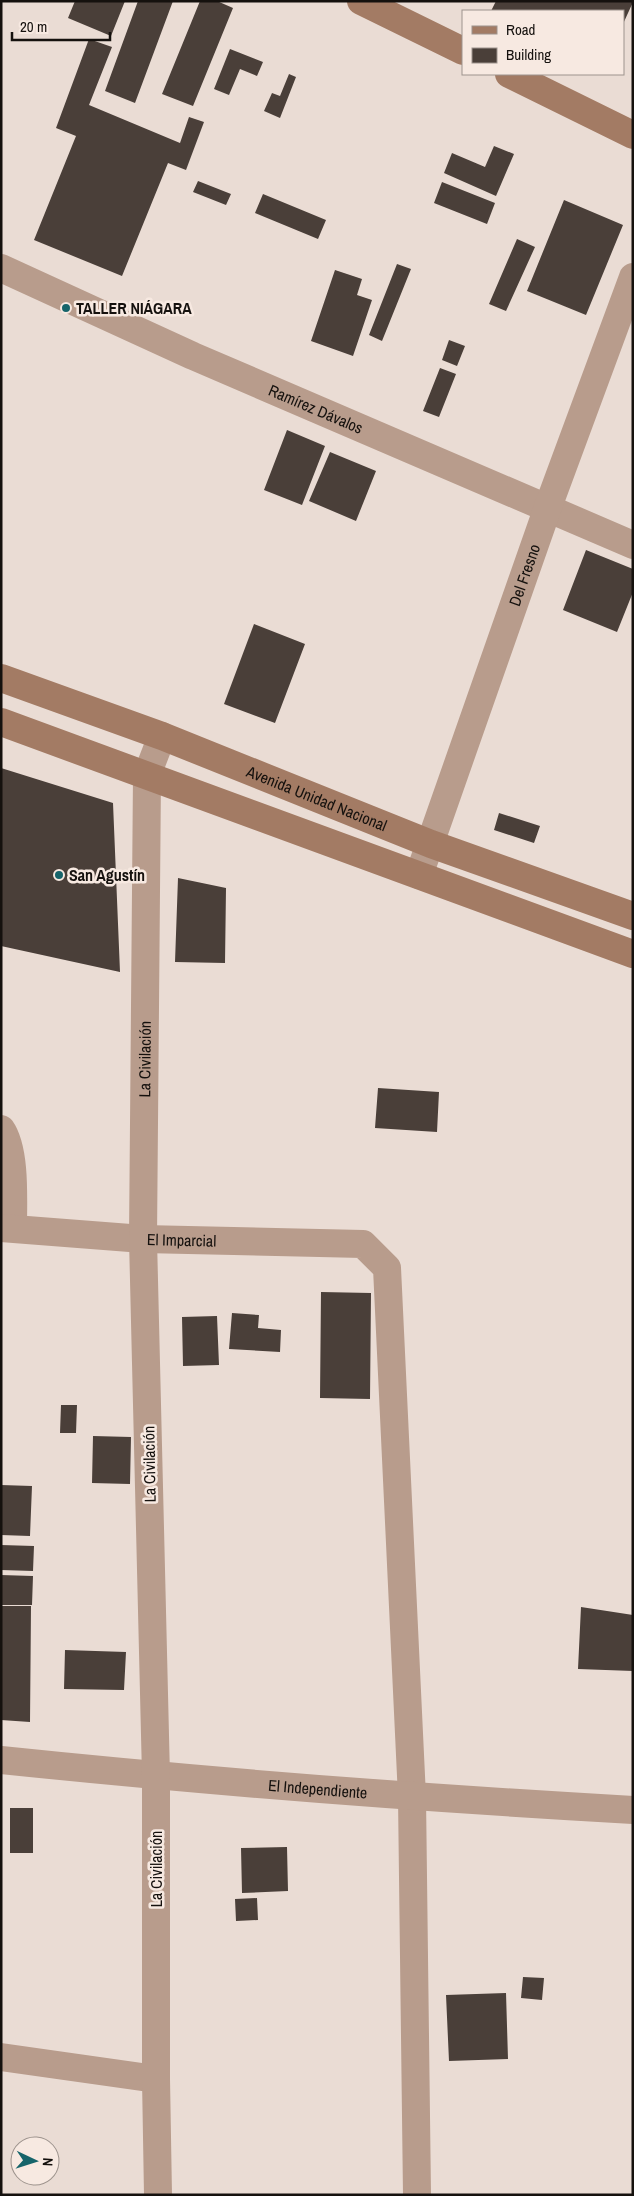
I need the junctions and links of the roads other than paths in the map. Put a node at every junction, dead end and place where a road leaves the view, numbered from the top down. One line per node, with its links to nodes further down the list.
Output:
1 (361, 1): 2 (main road)
2 (462, 51)
3 (511, 75): 4 (main road)
4 (633, 135)
5 (1, 268): 7 (street, Ramírez Dávalos)
6 (633, 277): 7 (street, Del Fresno)
7 (548, 507): 8 (street, Ramírez Dávalos); 13 (street, Del Fresno)
8 (633, 545)
9 (1, 678): 11 (main road, Avenida Unidad Nacional)
10 (1, 722): 12 (main road)
11 (162, 736): 12 (street, La Civilación); 13 (main road, Avenida Unidad Nacional)
12 (147, 775): 14 (main road); 19 (street, La Civilación)
13 (431, 844): 14 (street, Del Fresno); 15 (main road, Avenida Unidad Nacional)
14 (419, 875): 16 (main road)
15 (633, 916)
16 (633, 954)
17 (1, 1129): 18 (street)
18 (7, 1228): 19 (street, El Imparcial)
19 (143, 1239): 21 (street, La Civilación); 22 (street, El Imparcial)
20 (1, 1760): 21 (street, El Independiente)
21 (156, 1776): 22 (street, El Independiente); 25 (street, La Civilación)
22 (412, 1797): 23 (street, El Independiente); 27 (street)
23 (633, 1810)
24 (1, 2057): 25 (street)
25 (156, 2080): 26 (street, La Civilación)
26 (158, 2195)
27 (417, 2195)

